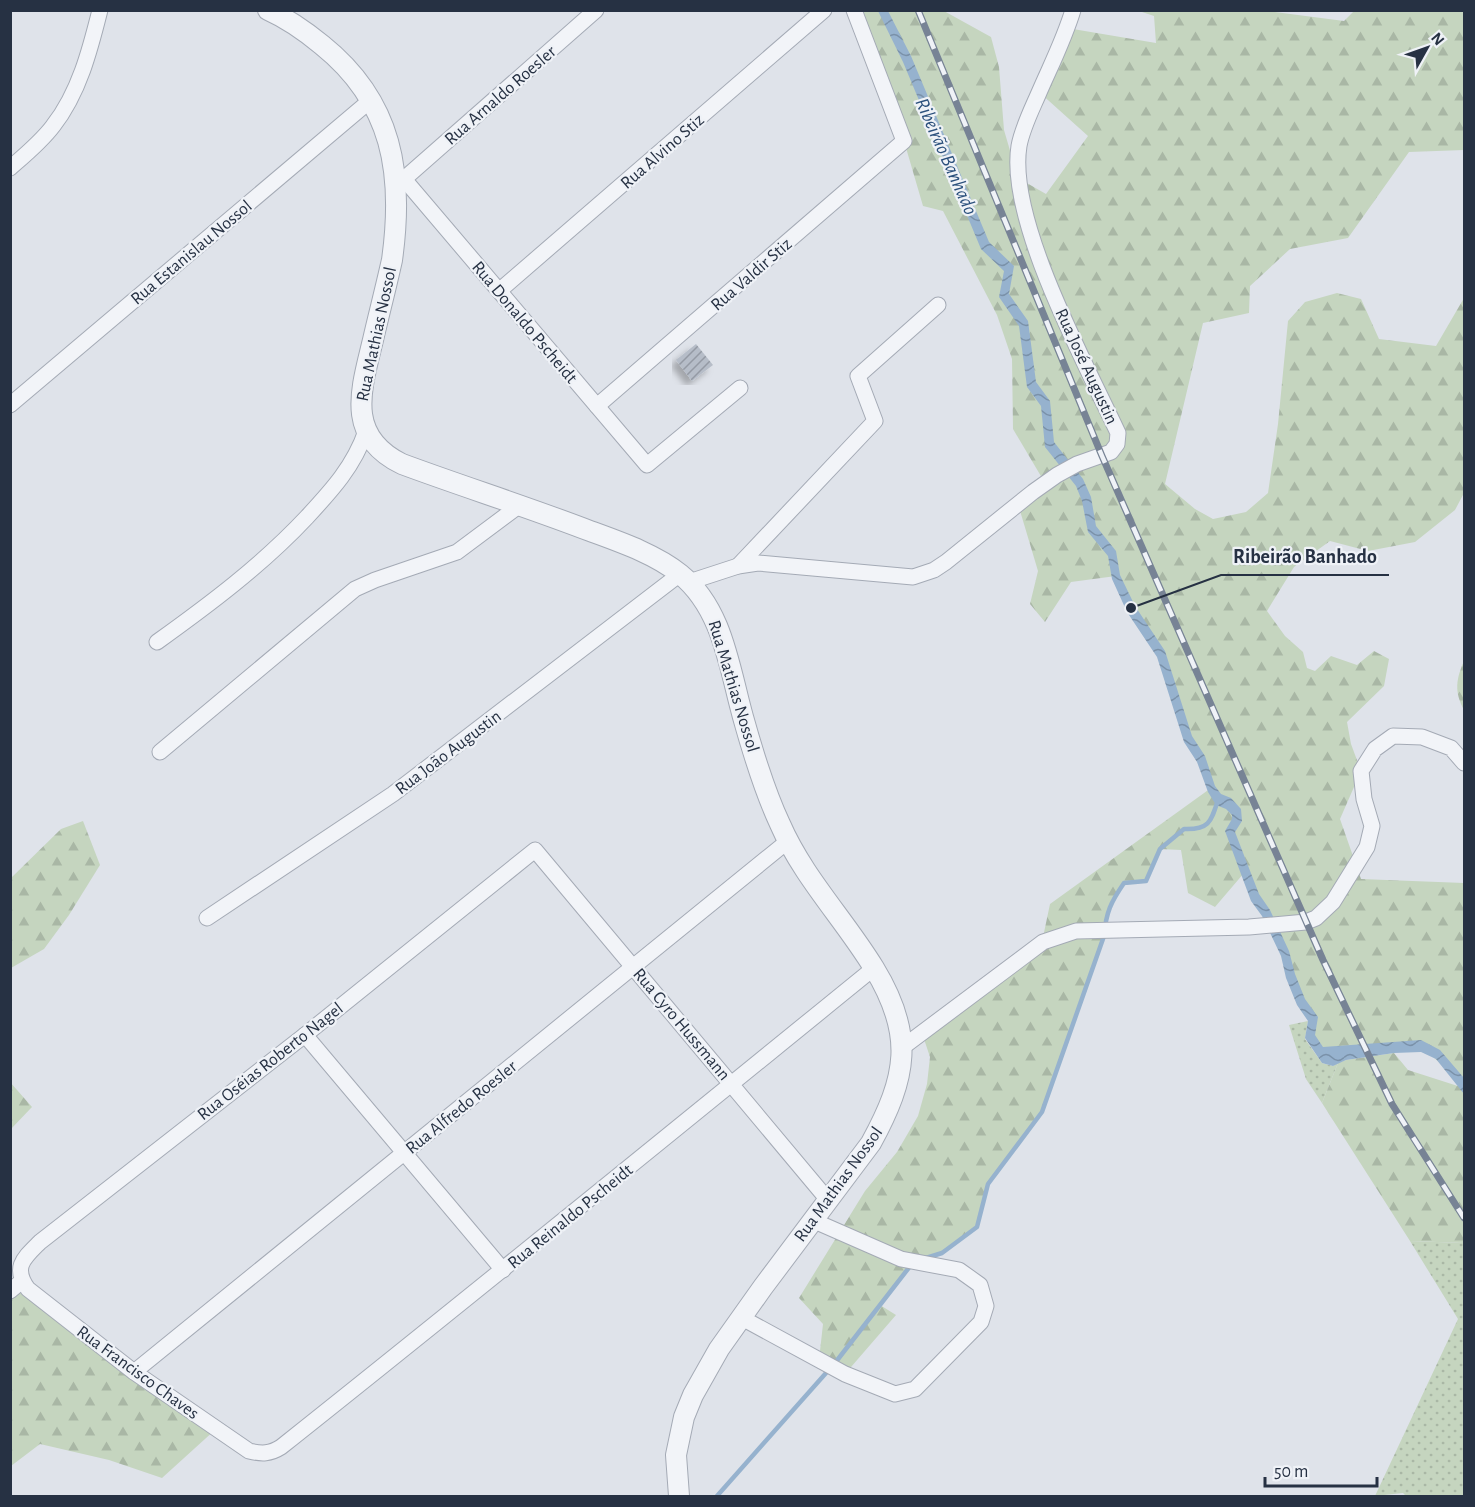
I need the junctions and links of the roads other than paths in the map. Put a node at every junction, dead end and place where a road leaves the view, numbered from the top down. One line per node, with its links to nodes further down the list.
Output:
1 (100, 10): 8 (street)
2 (268, 10): 7 (street, Rua Mathias Nossol)
3 (596, 10): 9 (street, Rua Arnaldo Roesler)
4 (824, 10): 10 (street, Rua Alvino Stiz)
5 (854, 10): 14 (street, Rua Valdir Stiz)
6 (1073, 10): 17 (street, Rua José Augustin)
7 (372, 99): 9 (street, Rua Mathias Nossol); 13 (street, Rua Estanislau Nossol)
8 (10, 168)
9 (399, 180): 10 (street, Rua Donaldo Pscheidt); 15 (street, Rua Mathias Nossol)
10 (499, 291): 14 (street, Rua Donaldo Pscheidt)
11 (938, 305): 17 (street)
12 (740, 388): 14 (street, Rua Donaldo Pscheidt)
13 (10, 405)
14 (597, 406)
15 (366, 431): 16 (street, Rua Mathias Nossol); 19 (street)
16 (520, 505): 18 (street, Rua Mathias Nossol); 20 (street)
17 (738, 566): 18 (street, Rua José Augustin)
18 (684, 578): 22 (street, Rua Mathias Nossol); 24 (street, Rua João Augustin)
19 (157, 642)
20 (160, 752)
21 (1464, 764): 28 (street)
22 (788, 841): 25 (street, Rua Alfredo Roesler); 26 (street, Rua Mathias Nossol)
23 (535, 850): 25 (street, Rua Cyro Hussmann); 27 (street, Rua Oséias Roberto Nagel)
24 (207, 918)
25 (634, 967): 29 (street, Rua Cyro Hussmann); 30 (street, Rua Alfredo Roesler)
26 (874, 968): 28 (street, Rua Mathias Nossol); 29 (street, Rua Reinaldo Pscheidt)
27 (305, 1035): 30 (street); 34 (street, Rua Oséias Roberto Nagel)
28 (903, 1047): 31 (street, Rua Mathias Nossol)
29 (732, 1084): 31 (street, Rua Cyro Hussmann); 33 (street, Rua Reinaldo Pscheidt)
30 (405, 1153): 33 (street); 36 (street, Rua Alfredo Roesler)
31 (828, 1200): 32 (street, Rua Mathias Nossol)
32 (812, 1220): 35 (street, Rua Mathias Nossol); 35 (street)
33 (503, 1270): 37 (street, Rua Reinaldo Pscheidt)
34 (16, 1286): 36 (street, Rua Francisco Chaves)
35 (742, 1318): 38 (street, Rua Mathias Nossol)
36 (134, 1372): 37 (street, Rua Francisco Chaves)
37 (260, 1454)
38 (679, 1497)

